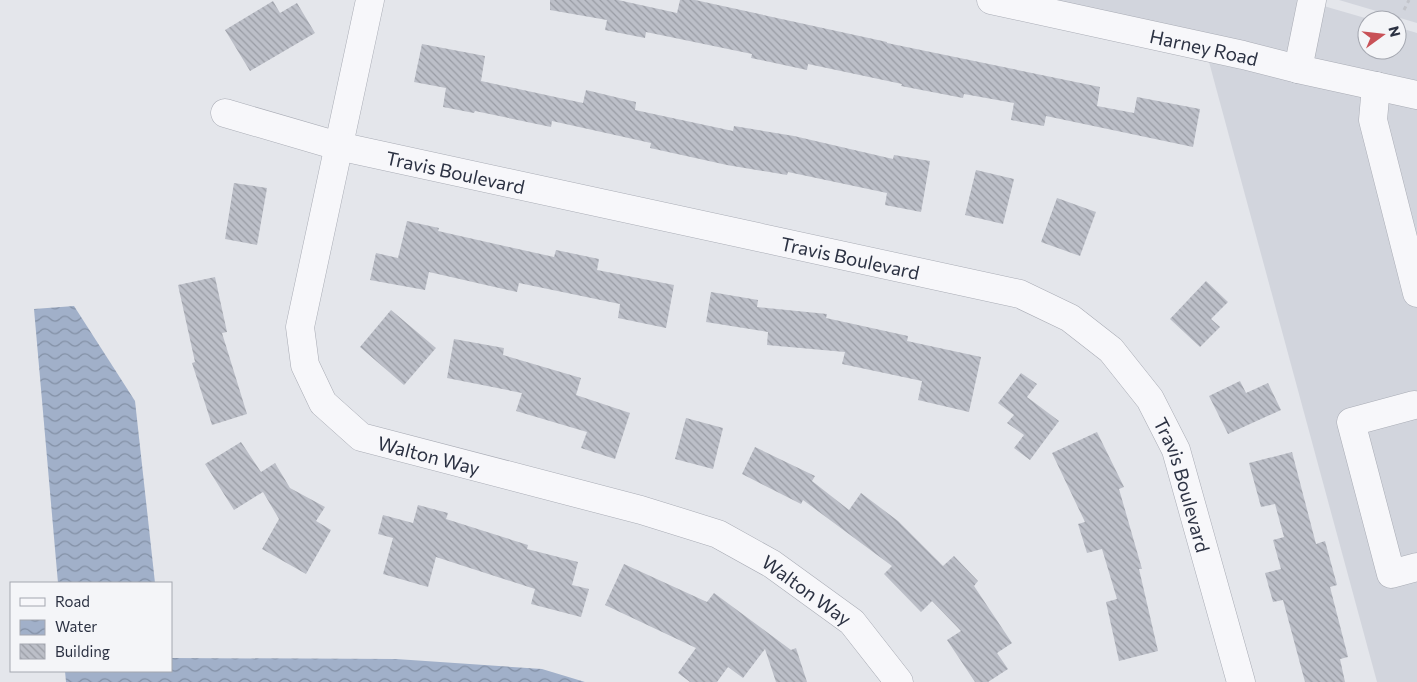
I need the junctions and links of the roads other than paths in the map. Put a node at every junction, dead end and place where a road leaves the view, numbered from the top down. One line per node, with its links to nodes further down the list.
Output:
1 (370, 0): 8 (street, Walton Way)
2 (990, 0): 4 (street, Harney Road)
3 (1312, 0): 4 (street)
4 (1298, 69): 5 (street, Harney Road)
5 (1376, 86): 6 (street, Harney Road); 9 (street)
6 (1417, 95)
7 (225, 113): 8 (street, Travis Boulevard)
8 (338, 146): 12 (street, Walton Way); 13 (street, Travis Boulevard)
9 (1417, 292)
10 (1416, 409): 11 (street)
11 (1417, 568)
12 (900, 682)
13 (1240, 682)

